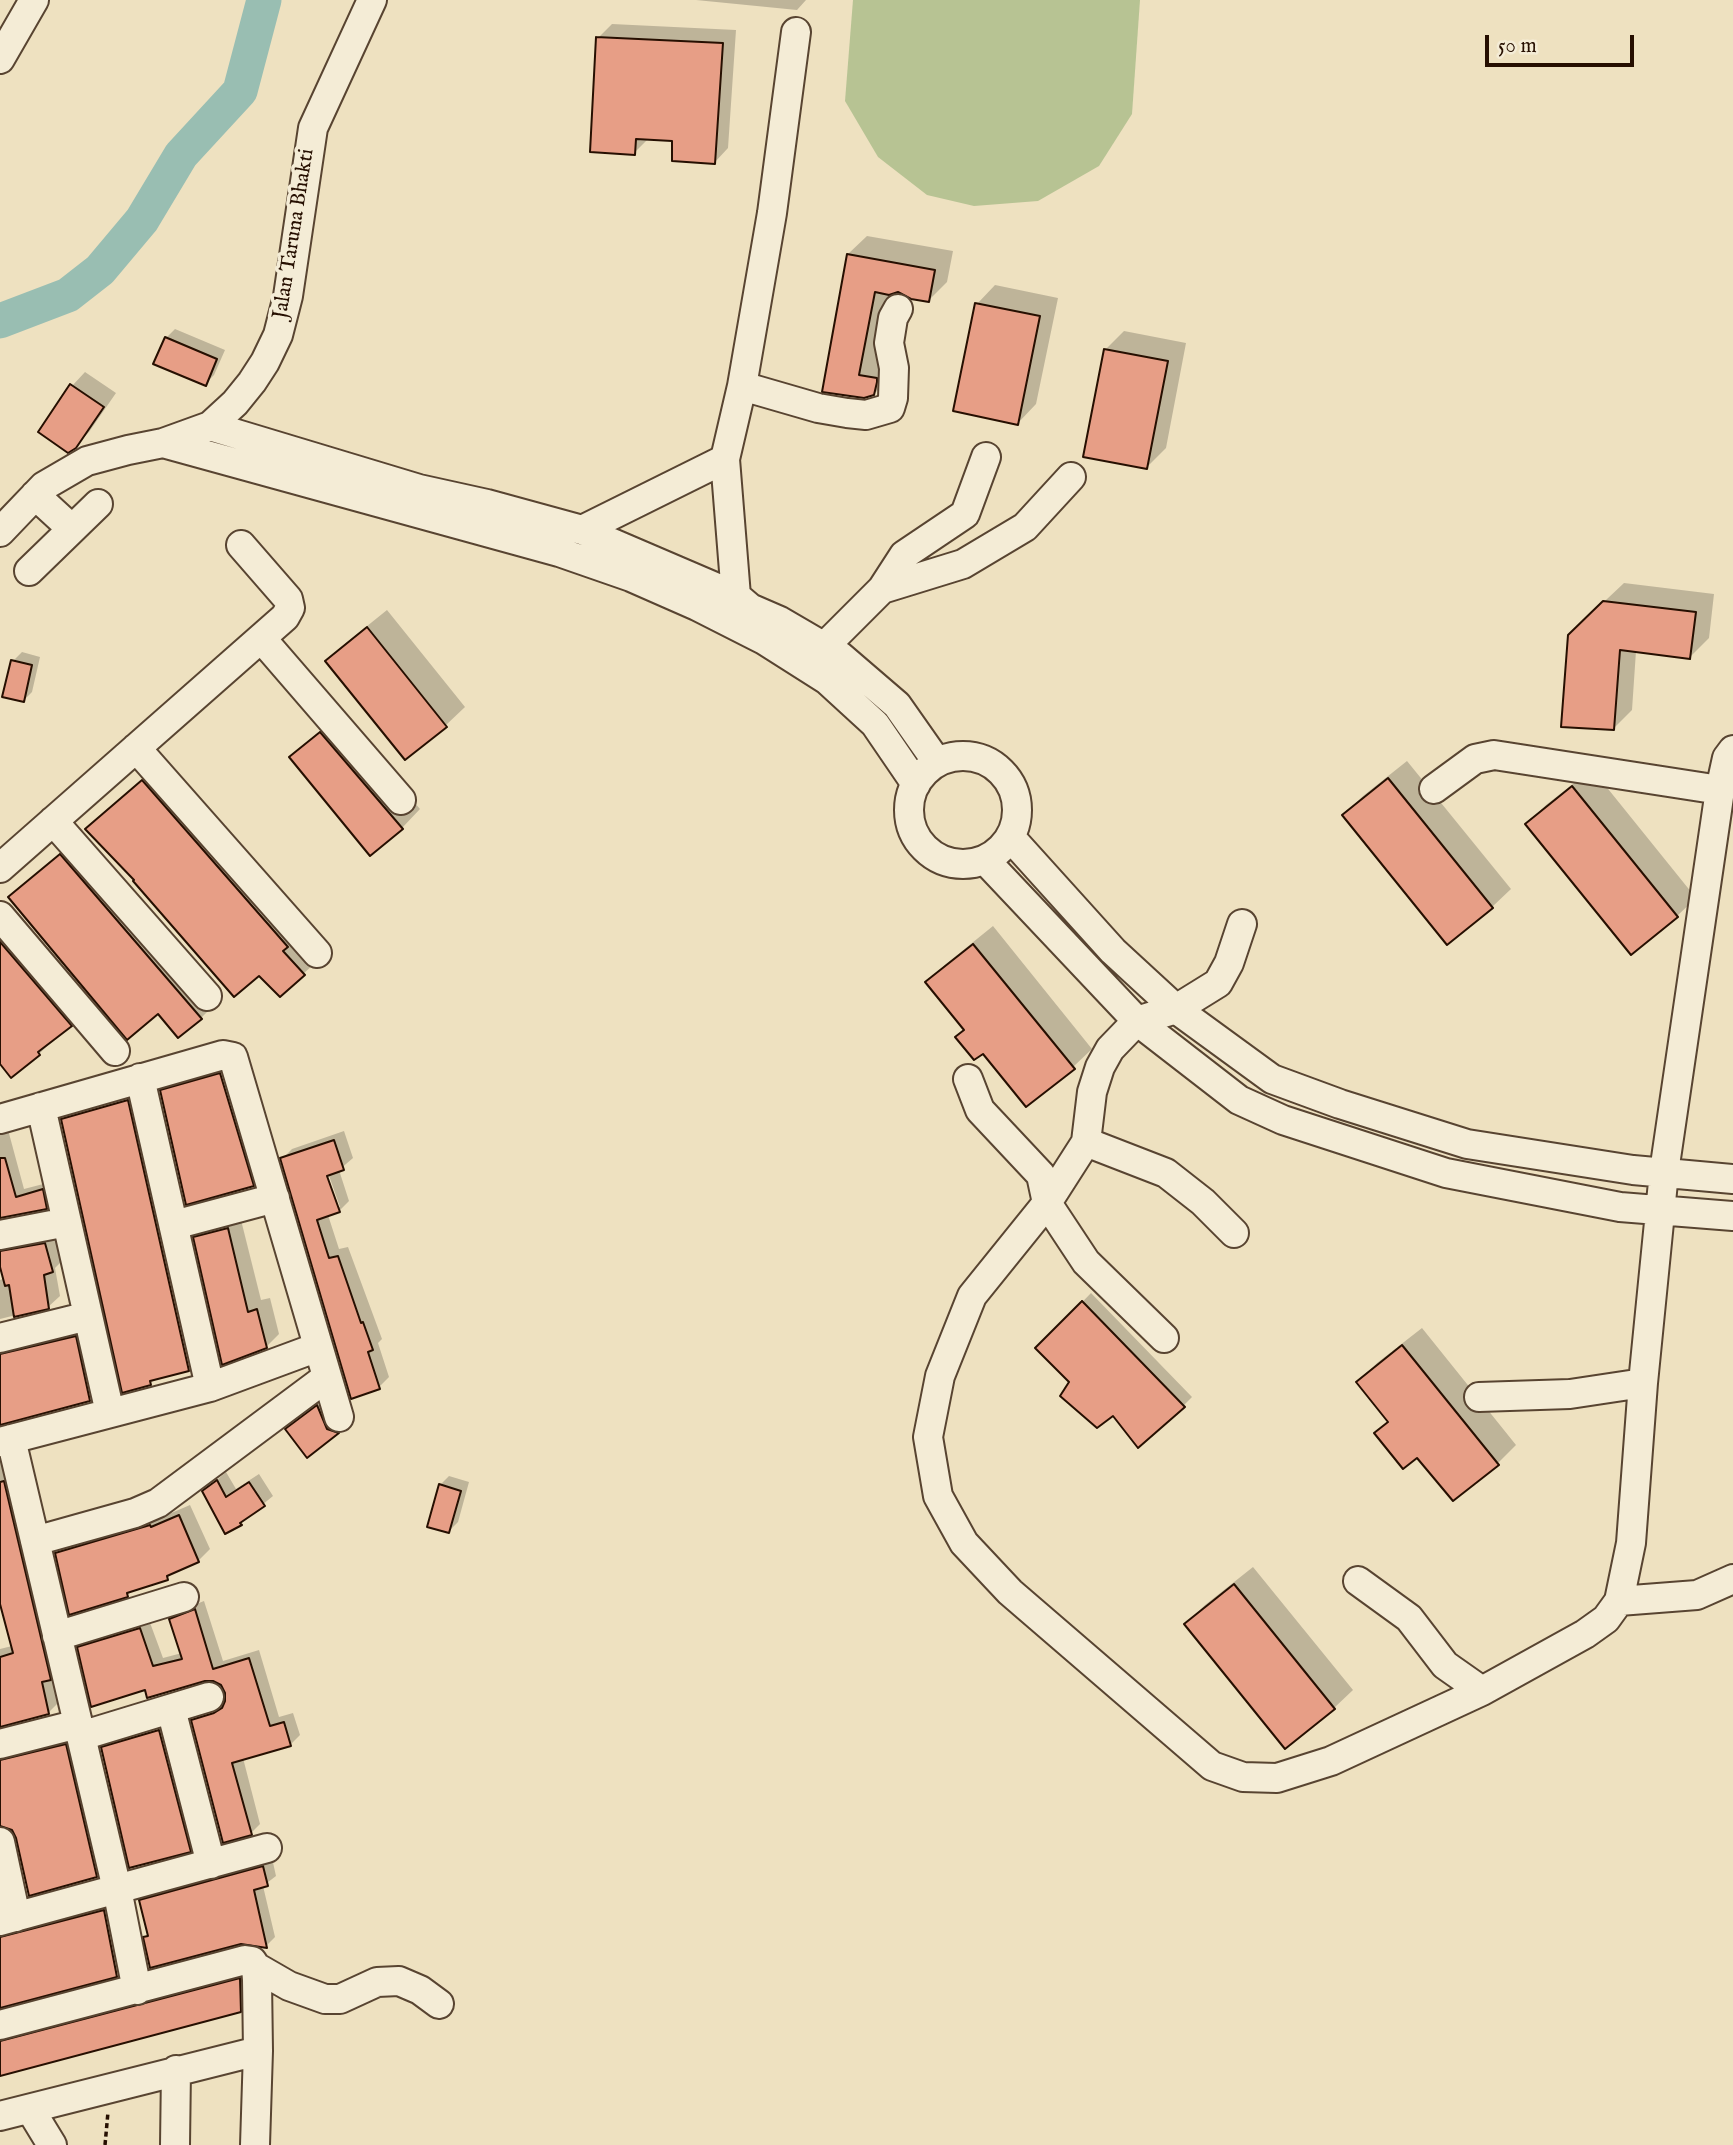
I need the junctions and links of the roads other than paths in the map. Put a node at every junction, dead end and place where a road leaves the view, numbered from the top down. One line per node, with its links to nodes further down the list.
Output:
1 (34, 0): 4 (street)
2 (372, 0): 7 (street, Jalan Taruna Bhakti)
3 (796, 32): 6 (street)
4 (0, 59)
5 (898, 309): 6 (street)
6 (742, 386): 10 (street)
7 (210, 426): 8 (street, Jalan Taruna Bhakti); 15 (street)
8 (163, 443): 12 (street, Jalan Taruna Bhakti); 25 (street)
9 (986, 457): 18 (street)
10 (724, 458): 15 (street); 19 (street)
11 (1071, 477): 18 (street)
12 (35, 495): 14 (street); 16 (street, Jalan Taruna Bhakti)
13 (98, 504): 14 (street)
14 (72, 529): 16 (street)
15 (582, 530): 19 (street)
16 (0, 532)
17 (241, 545): 20 (street)
18 (882, 589): 21 (street)
19 (736, 596): 21 (street)
20 (261, 638): 22 (street); 28 (street)
21 (824, 647): 24 (street)
22 (136, 748): 29 (street); 35 (street)
23 (1733, 750): 27 (street)
24 (937, 762): 25 (street); 30 (street)
25 (916, 784): 31 (street)
26 (1434, 789): 27 (street)
27 (1720, 790): 45 (street)
28 (401, 800)
29 (53, 821): 32 (street); 36 (street)
30 (1011, 838): 31 (street); 37 (street)
31 (985, 860): 38 (street)
32 (0, 868)
33 (0, 916): 39 (street)
34 (1242, 924): 37 (street)
35 (317, 953)
36 (207, 996)
37 (1176, 1009): 38 (street); 45 (street)
38 (1137, 1021): 44 (street); 49 (street)
39 (115, 1051)
40 (140, 1078): 42 (street); 47 (street); 52 (street)
41 (968, 1079): 48 (street)
42 (41, 1107): 43 (street); 51 (street)
43 (0, 1119)
44 (1086, 1142): 48 (street); 53 (street)
45 (1664, 1172): 46 (street); 49 (street)
46 (1733, 1179)
47 (275, 1198): 52 (street); 58 (street)
48 (1047, 1203): 57 (street); 72 (street)
49 (1661, 1212): 50 (street); 60 (street)
50 (1733, 1216)
51 (67, 1222): 54 (street); 55 (street)
52 (174, 1225): 61 (street)
53 (1234, 1233)
54 (0, 1235)
55 (88, 1315): 56 (street); 63 (street)
56 (0, 1338)
57 (1164, 1338)
58 (318, 1348): 59 (street); 61 (street)
59 (327, 1377): 64 (street); 66 (street)
60 (1643, 1383): 62 (street); 70 (street)
61 (210, 1387): 63 (street)
62 (1479, 1397)
63 (110, 1413): 65 (street)
64 (339, 1417)
65 (5, 1441): 66 (street)
66 (35, 1541): 71 (street)
67 (1733, 1579): 70 (street)
68 (1358, 1581): 72 (street)
69 (184, 1597): 71 (street)
70 (1619, 1601): 72 (street)
71 (57, 1636): 75 (street)
72 (1482, 1691)
73 (209, 1697): 74 (street)
74 (171, 1709): 75 (street); 79 (street)
75 (79, 1730): 76 (street); 80 (street)
76 (0, 1744)
77 (0, 1842): 81 (street)
78 (267, 1849): 79 (street)
79 (211, 1864): 80 (street)
80 (117, 1889): 81 (street); 83 (street)
81 (8, 1919)
82 (256, 1968): 83 (street); 84 (street); 86 (street)
83 (137, 1990): 85 (street)
84 (439, 2004)
85 (0, 2025)
86 (258, 2051): 87 (street); 92 (street)
87 (176, 2070): 88 (street); 91 (street)
88 (30, 2109): 89 (street); 90 (street)
89 (0, 2116)
90 (52, 2145)
91 (175, 2145)
92 (255, 2145)

